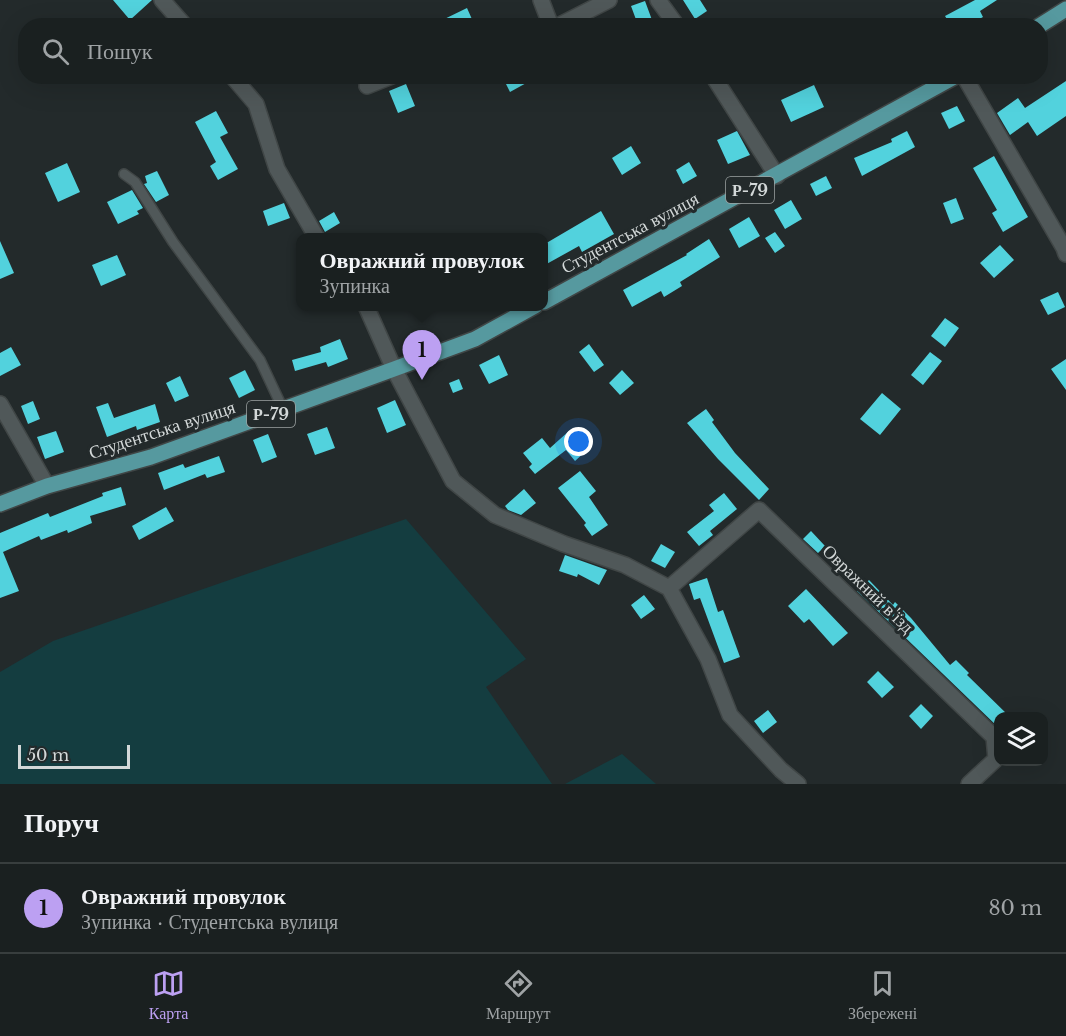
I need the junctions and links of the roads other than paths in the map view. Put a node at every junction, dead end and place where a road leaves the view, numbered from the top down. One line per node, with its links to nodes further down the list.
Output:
1 (162, 0): 6 (street)
2 (541, 0): 7 (street)
3 (609, 0): 8 (street)
4 (658, 0): 9 (street)
5 (1066, 9): 10 (main road)
6 (178, 18)
7 (548, 18)
8 (574, 18)
9 (671, 18)
10 (1048, 20)
11 (239, 84): 19 (street)
12 (372, 84): 16 (street)
13 (718, 84): 18 (street)
14 (942, 84): 18 (main road, Студентська вулиця / Р-79)
15 (969, 84): 20 (street)
16 (367, 86)
17 (124, 174): 26 (lane)
18 (777, 176): 21 (main road, Студентська вулиця / Р-79)
19 (315, 233)
20 (1065, 250)
21 (548, 299)
22 (368, 311): 24 (street)
23 (526, 311): 24 (main road, Студентська вулиця / Р-79)
24 (394, 369): 26 (main road, Студентська вулиця / Р-79); 29 (street)
25 (0, 404): 27 (street)
26 (284, 409): 27 (main road, Студентська вулиця / Р-79)
27 (47, 486): 28 (main road, Студентська вулиця / Р-79)
28 (0, 504)
29 (669, 588): 30 (street); 31 (street, Овражний в'їзд)
30 (798, 784)
31 (969, 784)

